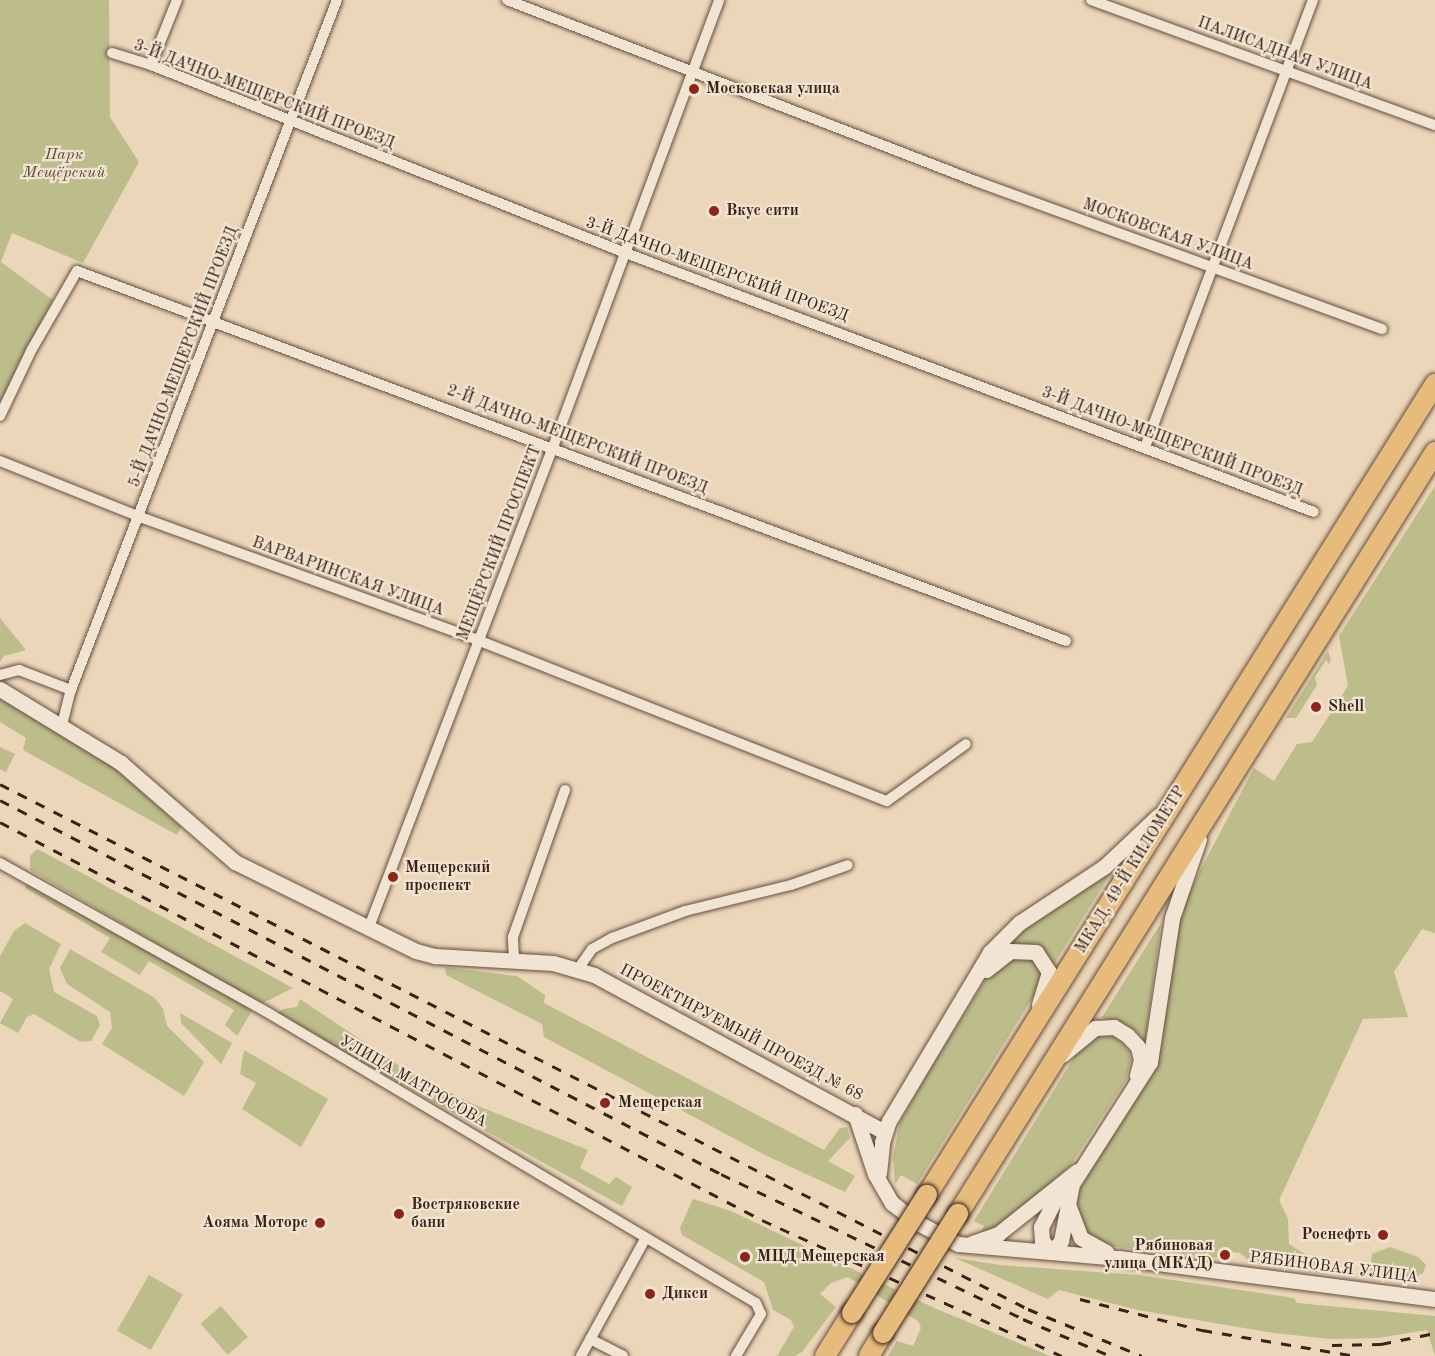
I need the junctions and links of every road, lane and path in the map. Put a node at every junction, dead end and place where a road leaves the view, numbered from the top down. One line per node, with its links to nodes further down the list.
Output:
1 (177, 0): 8 (street)
2 (337, 0): 11 (street, 5-Й ДАЧНО-МЕЩЕРСКИЙ ПРОЕЗД)
3 (507, 0): 9 (street, МОСКОВСКАЯ УЛИЦА)
4 (718, 0): 9 (street, МЕЩЁРСКИЙ ПРОСПЕКТ)
5 (1091, 0): 10 (street, ПАЛИСАДНАЯ УЛИЦА)
6 (1313, 0): 10 (street)
7 (112, 53): 8 (street, 3-Й ДАЧНО-МЕЩЕРСКИЙ ПРОЕЗД)
8 (152, 65): 11 (street, 3-Й ДАЧНО-МЕЩЕРСКИЙ ПРОЕЗД)
9 (693, 69): 13 (street, МЕЩЁРСКИЙ ПРОСПЕКТ); 14 (street, МОСКОВСКАЯ УЛИЦА)
10 (1288, 69): 12 (street, ПАЛИСАДНАЯ УЛИЦА); 14 (street)
11 (289, 121): 13 (street, 3-Й ДАЧНО-МЕЩЕРСКИЙ ПРОЕЗД); 15 (street, 5-Й ДАЧНО-МЕЩЕРСКИЙ ПРОЕЗД)
12 (1435, 125)
13 (623, 252): 19 (street, МЕЩЁРСКИЙ ПРОСПЕКТ); 20 (street, 3-Й ДАЧНО-МЕЩЕРСКИЙ ПРОЕЗД)
14 (1213, 267): 16 (street, МОСКОВСКАЯ УЛИЦА); 20 (street)
15 (213, 319): 18 (street, 2-Й ДАЧНО-МЕЩЕРСКИЙ ПРОЕЗД); 19 (street, 2-Й ДАЧНО-МЕЩЕРСКИЙ ПРОЕЗД); 24 (street, 5-Й ДАЧНО-МЕЩЕРСКИЙ ПРОЕЗД)
16 (1383, 329)
17 (1435, 384): 33 (highway, МКАД, 49-Й КИЛОМЕТР)
18 (0, 416)
19 (553, 447): 25 (street, МЕЩЁРСКИЙ ПРОСПЕКТ); 26 (street, 2-Й ДАЧНО-МЕЩЕРСКИЙ ПРОЕЗД)
20 (1145, 447): 23 (street, 3-Й ДАЧНО-МЕЩЕРСКИЙ ПРОЕЗД)
21 (1435, 452): 34 (highway)
22 (0, 461): 24 (street, ВАРВАРИНСКАЯ УЛИЦА)
23 (1314, 512)
24 (140, 517): 25 (street, ВАРВАРИНСКАЯ УЛИЦА); 29 (street, 5-Й ДАЧНО-МЕЩЕРСКИЙ ПРОЕЗД)
25 (480, 641): 31 (street, ВАРВАРИНСКАЯ УЛИЦА); 37 (street, МЕЩЁРСКИЙ ПРОСПЕКТ)
26 (1066, 641)
27 (0, 675): 29 (street)
28 (0, 689): 30 (street, ПРОЕКТИРУЕМЫЙ ПРОЕЗД № 68)
29 (71, 690): 30 (street, 5-Й ДАЧНО-МЕЩЕРСКИЙ ПРОЕЗД)
30 (62, 725): 37 (street, ПРОЕКТИРУЕМЫЙ ПРОЕЗД № 68)
31 (966, 744)
32 (565, 790): 38 (street)
33 (1174, 801): 40 (street); 41 (highway, МКАД, 49-Й КИЛОМЕТР)
34 (1203, 823): 42 (highway); 43 (street)
35 (0, 863): 50 (street, УЛИЦА МАТРОСОВА)
36 (848, 865): 39 (street)
37 (369, 927): 38 (street, ПРОЕКТИРУЕМЫЙ ПРОЕЗД № 68)
38 (514, 959): 39 (street, ПРОЕКТИРУЕМЫЙ ПРОЕЗД № 68)
39 (578, 969): 45 (street, ПРОЕКТИРУЕМЫЙ ПРОЕЗД № 68)
40 (976, 981): 41 (street); 44 (street)
41 (1025, 1040): 59 (highway, МКАД, 49-Й КИЛОМЕТР, bridge)
42 (1053, 1063): 43 (street); 60 (highway, bridge)
43 (1130, 1095): 47 (street)
44 (899, 1105): 45 (street); 46 (street)
45 (855, 1114): 46 (street, ПРОЕКТИРУЕМЫЙ ПРОЕЗД № 68); 48 (street, РЯБИНОВАЯ УЛИЦА)
46 (884, 1132): 48 (street)
47 (1081, 1166): 49 (street); 51 (street); 52 (street)
48 (882, 1185): 51 (street, РЯБИНОВАЯ УЛИЦА)
49 (1068, 1196): 52 (street); 53 (street)
50 (645, 1239): 55 (street); 58 (street, УЛИЦА МАТРОСОВА)
51 (965, 1245): 52 (street, РЯБИНОВАЯ УЛИЦА)
52 (1052, 1252): 53 (street, РЯБИНОВАЯ УЛИЦА)
53 (1119, 1258): 54 (street, РЯБИНОВАЯ УЛИЦА)
54 (1435, 1299)
55 (590, 1338): 56 (street); 57 (street)
56 (581, 1356)
57 (623, 1356)
58 (736, 1356)
59 (825, 1356)
60 (869, 1356)

